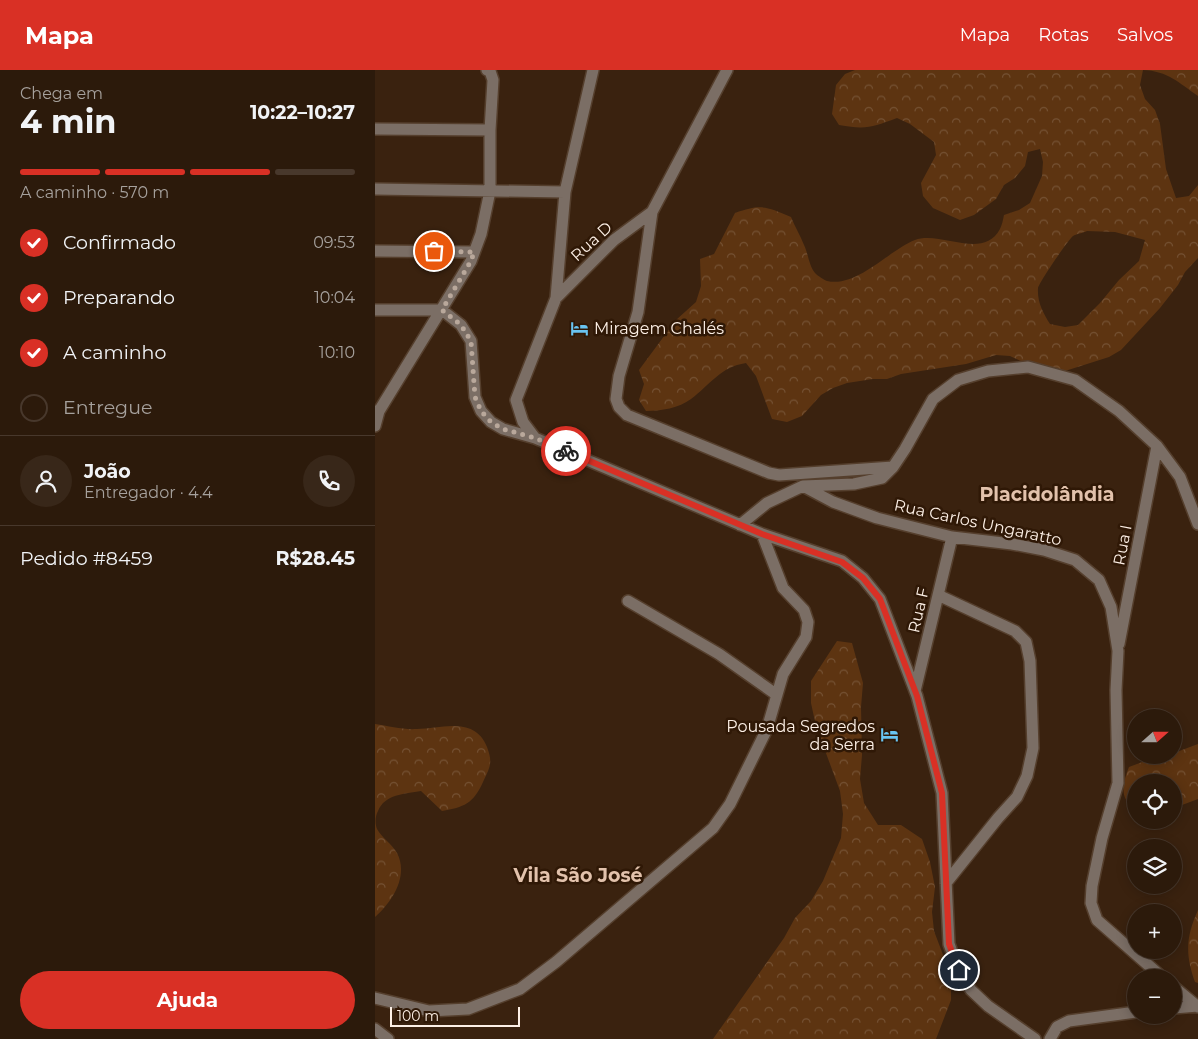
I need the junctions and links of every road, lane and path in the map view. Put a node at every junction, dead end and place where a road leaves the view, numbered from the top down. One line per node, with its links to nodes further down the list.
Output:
1 (487, 70): 5 (street)
2 (593, 70): 8 (street)
3 (727, 70): 9 (street)
4 (375, 129): 5 (street)
5 (490, 130): 7 (street)
6 (375, 189): 7 (street)
7 (490, 190): 8 (street); 11 (street)
8 (565, 192): 12 (street)
9 (652, 212): 12 (street, Rua D); 19 (street)
10 (375, 250): 11 (street)
11 (474, 252): 14 (street)
12 (556, 298): 17 (street)
13 (375, 310): 14 (street)
14 (442, 310): 15 (street); 17 (street)
15 (377, 411): 16 (street)
16 (375, 426)
17 (535, 438): 22 (street)
18 (1157, 446): 19 (street); 21 (street); 27 (street, Rua I)
19 (893, 467): 20 (street)
20 (803, 486): 22 (street); 24 (street, Rua Carlos Ungaratto)
21 (1198, 524)
22 (740, 525): 23 (street)
23 (762, 534): 28 (street); 29 (street)
24 (952, 537): 25 (street, Rua F); 27 (street, Rua Carlos Ungaratto)
25 (938, 595): 28 (street, Rua F); 30 (street)
26 (628, 601): 29 (street)
27 (1118, 651): 31 (street, Rua Carlos Ungaratto)
28 (915, 691): 30 (street)
29 (777, 694): 33 (street)
30 (946, 883): 39 (street)
31 (1153, 969)
32 (1182, 994): 34 (street)
33 (375, 998)
34 (1197, 1007): 35 (street)
35 (1182, 1008)
36 (1127, 1013): 40 (street)
37 (375, 1028): 38 (street)
38 (388, 1039)
39 (1035, 1039)
40 (1050, 1039)

